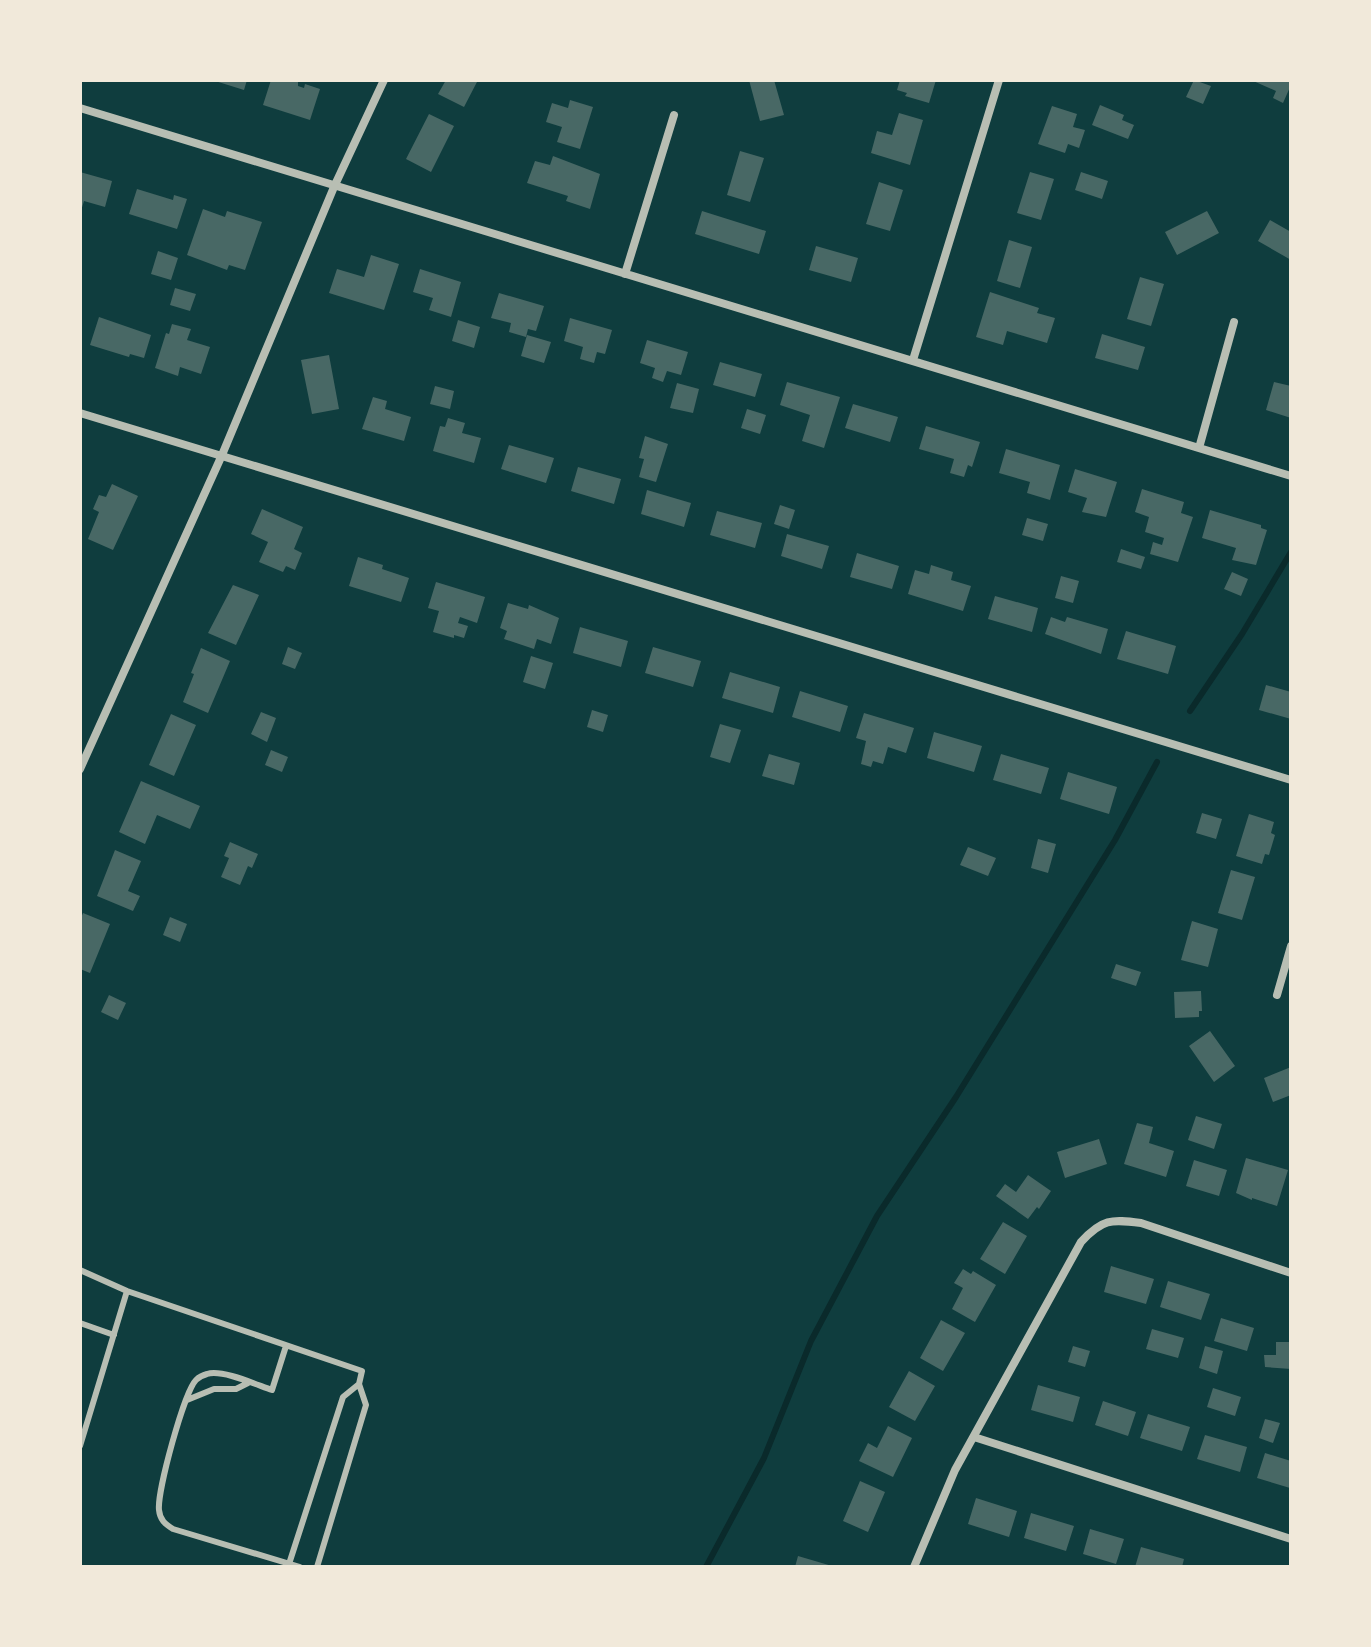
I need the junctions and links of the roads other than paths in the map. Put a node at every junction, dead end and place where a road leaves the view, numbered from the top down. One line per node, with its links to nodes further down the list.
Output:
1 (384, 80): 5 (street)
2 (999, 80): 8 (street)
3 (80, 108): 5 (street)
4 (674, 115): 6 (street)
5 (334, 187): 6 (street); 11 (street)
6 (625, 274): 8 (street)
7 (1234, 322): 10 (street)
8 (913, 360): 10 (street)
9 (80, 413): 11 (street)
10 (1199, 448): 12 (street)
11 (222, 455): 13 (street); 14 (street)
12 (1291, 476)
13 (80, 769)
14 (1291, 780)
15 (1291, 946): 16 (street)
16 (1277, 995)
17 (80, 1270): 19 (lane)
18 (1291, 1273): 27 (street)
19 (127, 1291): 21 (lane); 22 (lane)
20 (80, 1323): 21 (lane)
21 (114, 1335): 26 (lane)
22 (286, 1346): 23 (lane); 24 (lane)
23 (249, 1383): 25 (lane); 25 (lane)
24 (359, 1384): 30 (lane); 32 (lane)
25 (187, 1400): 30 (lane)
26 (82, 1435): 28 (lane)
27 (974, 1437): 29 (street); 33 (street)
28 (80, 1446)
29 (1291, 1539)
30 (288, 1565): 31 (lane)
31 (300, 1567)
32 (317, 1567)
33 (914, 1567)

